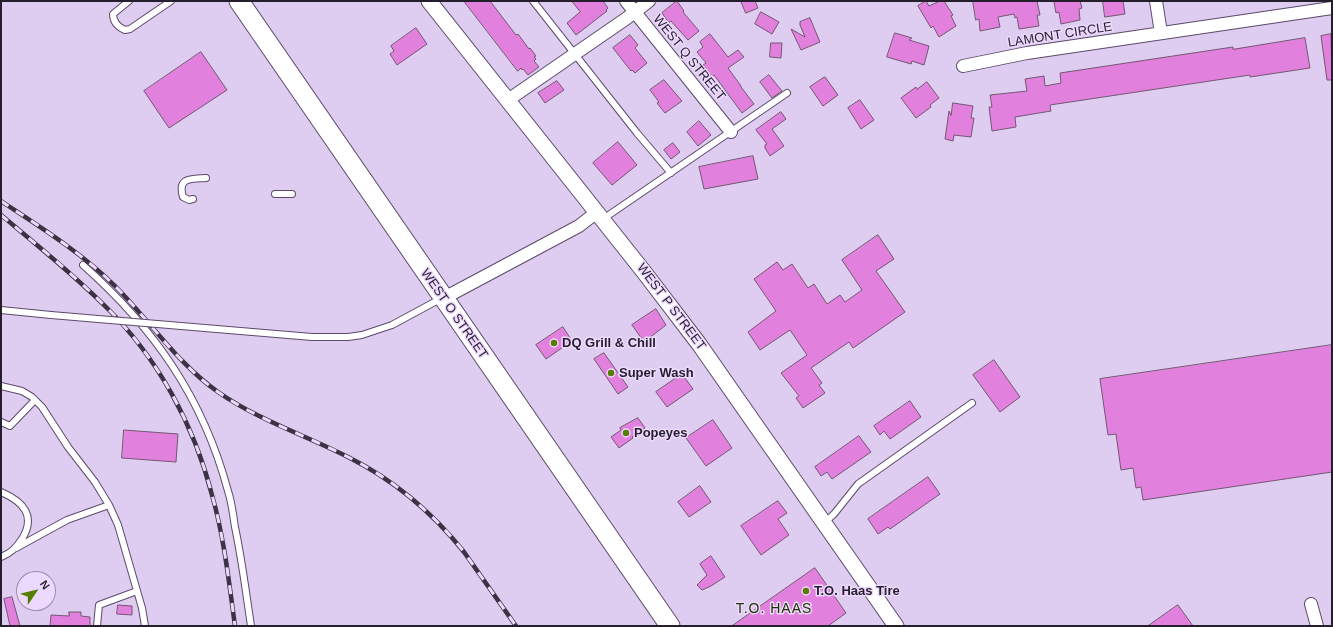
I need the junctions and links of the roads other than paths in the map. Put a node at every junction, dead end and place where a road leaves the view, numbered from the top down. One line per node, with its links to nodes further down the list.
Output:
1 (129, 1): 2 (lane)
2 (172, 1)
3 (239, 1): 25 (main road, WEST O STREET)
4 (429, 1): 16 (street, WEST P STREET)
5 (533, 1): 13 (lane)
6 (626, 1): 11 (street, WEST Q STREET)
7 (649, 1): 11 (street)
8 (1156, 1): 12 (street)
9 (1316, 6): 10 (street, LAMONT CIRCLE); 12 (street, LAMONT CIRCLE)
10 (1332, 8)
11 (635, 12): 13 (street); 17 (street, WEST Q STREET)
12 (1161, 33): 14 (street, LAMONT CIRCLE)
13 (574, 54): 16 (street); 18 (lane)
14 (963, 66)
15 (787, 93): 17 (lane)
16 (508, 100): 23 (street, WEST P STREET)
17 (731, 132): 18 (lane)
18 (670, 173): 23 (lane)
19 (206, 178): 22 (lane)
20 (275, 194): 21 (lane)
21 (292, 194)
22 (193, 199)
23 (600, 216): 25 (street); 33 (street, WEST P STREET)
24 (83, 265): 40 (lane)
25 (444, 298): 26 (lane, bridge); 41 (main road, WEST O STREET)
26 (1, 310)
27 (1, 386): 28 (lane)
28 (35, 400): 30 (lane); 32 (lane)
29 (972, 403): 33 (lane)
30 (1, 422)
31 (1, 492): 34 (lane)
32 (109, 505): 34 (lane); 36 (lane)
33 (825, 522): 42 (street, WEST P STREET)
34 (16, 548): 35 (lane)
35 (1, 557)
36 (137, 591): 38 (lane); 39 (lane)
37 (1311, 604): 43 (street)
38 (97, 626)
39 (145, 626)
40 (251, 626)
41 (670, 626)
42 (896, 626)
43 (1317, 626)

